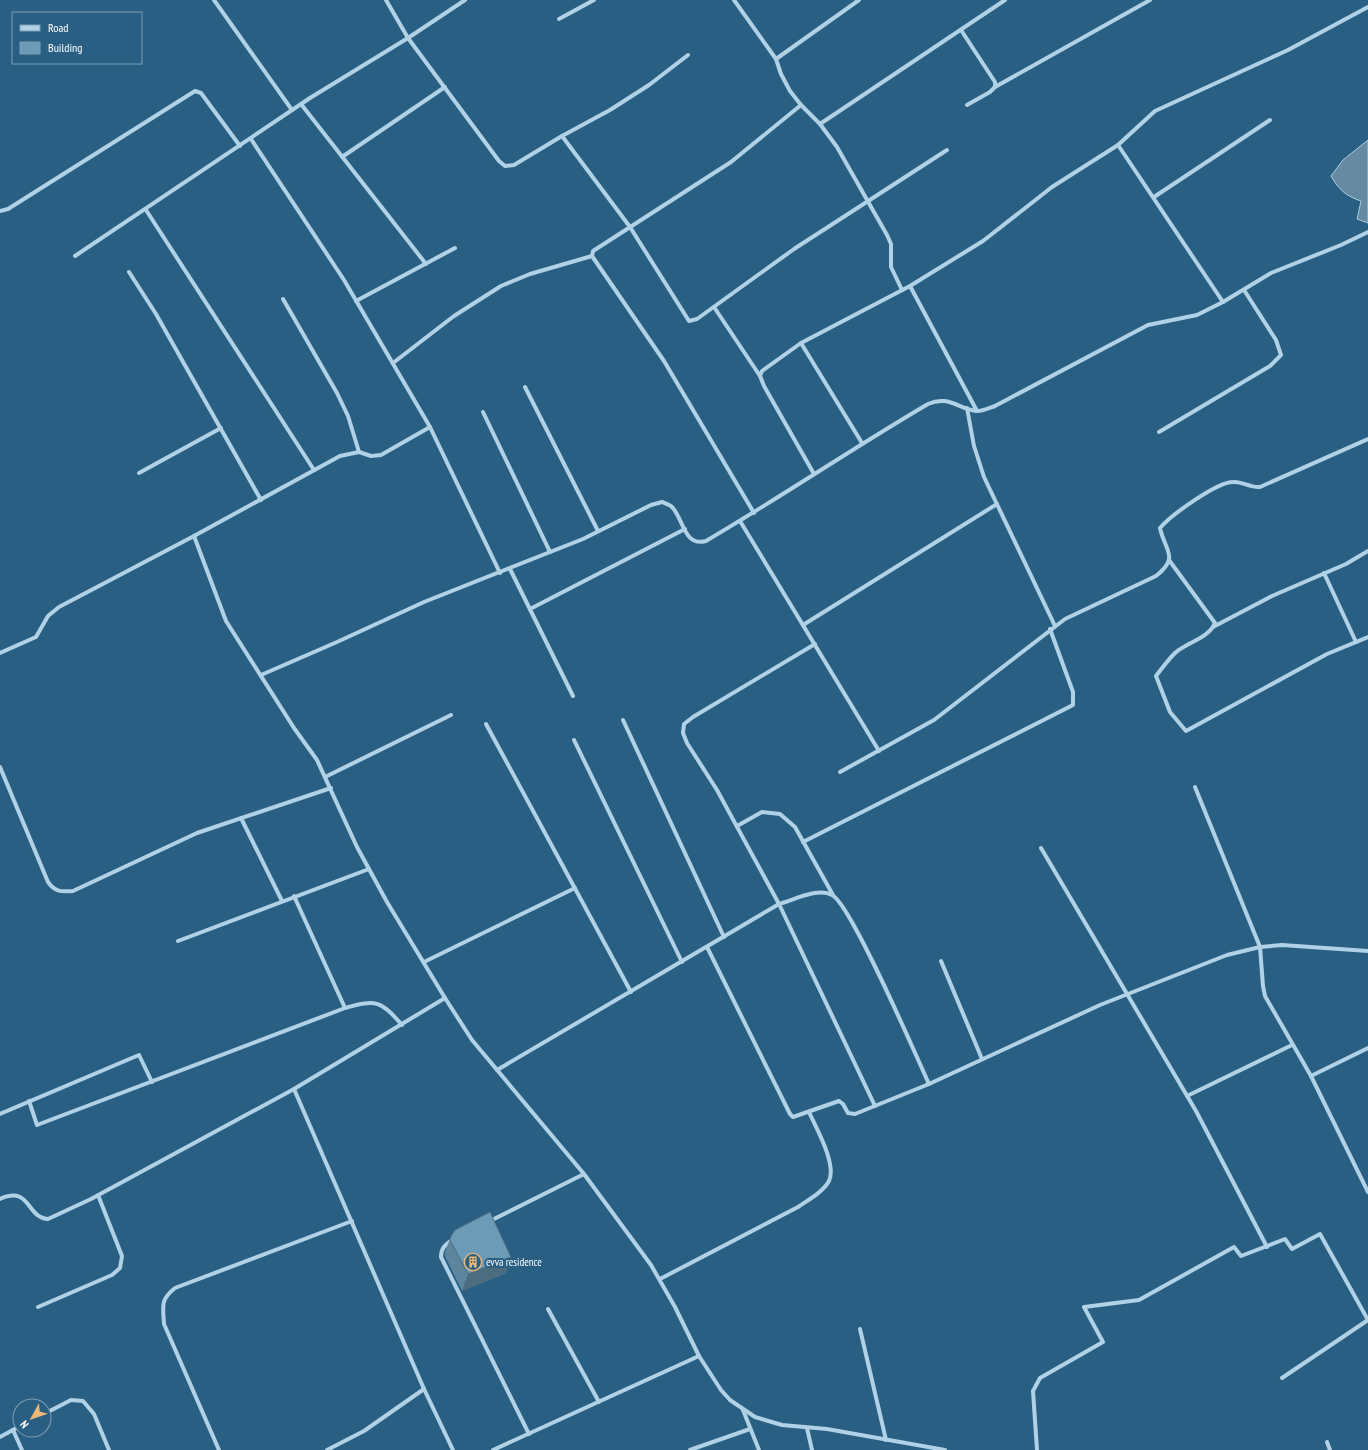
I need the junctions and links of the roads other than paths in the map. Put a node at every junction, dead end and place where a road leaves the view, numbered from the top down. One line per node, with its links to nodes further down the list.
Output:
1 (214, 0): 20 (street)
2 (386, 0): 12 (street)
3 (465, 0): 12 (street)
4 (594, 0): 10 (street)
5 (734, 0): 14 (street)
6 (859, 0): 14 (street)
7 (1005, 0): 11 (street)
8 (1150, 0): 16 (street)
9 (1368, 7): 25 (street)
10 (559, 19)
11 (961, 30): 16 (street); 22 (street)
12 (408, 38): 15 (street); 17 (street)
13 (688, 55): 23 (street)
14 (776, 59): 18 (street)
15 (445, 87): 23 (street); 28 (street)
16 (995, 87): 19 (street)
17 (301, 104): 20 (street); 28 (street)
18 (801, 105): 22 (street); 33 (street)
19 (967, 105)
20 (292, 110): 24 (street)
21 (1270, 120): 29 (street)
22 (820, 124): 30 (street)
23 (562, 136): 33 (street)
24 (251, 139): 26 (street); 44 (street)
25 (1118, 145): 29 (street); 40 (street)
26 (240, 146): 31 (street); 32 (street)
27 (947, 150): 30 (street)
28 (342, 157): 38 (street)
29 (1154, 197): 45 (street)
30 (868, 201): 41 (street); 46 (street)
31 (146, 210): 36 (street); 60 (street)
32 (0, 211)
33 (630, 227): 37 (street); 46 (street)
34 (1368, 232): 42 (street)
35 (455, 248): 38 (street)
36 (76, 256)
37 (592, 256): 48 (street); 65 (street)
38 (426, 264): 44 (street)
39 (129, 272): 55 (street)
40 (910, 286): 41 (street); 52 (street)
41 (902, 290): 47 (street)
42 (1244, 290): 45 (street); 56 (street)
43 (283, 299): 59 (street)
44 (356, 301): 48 (street)
45 (1223, 302): 52 (street)
46 (714, 307): 49 (street)
47 (801, 343): 49 (street); 58 (street)
48 (393, 363): 54 (street)
49 (760, 376): 62 (street)
50 (525, 386): 68 (street)
51 (967, 408): 52 (street); 58 (street); 64 (street)
52 (977, 411)
53 (483, 412): 71 (street)
54 (430, 427): 59 (street); 74 (street)
55 (221, 428): 61 (street); 63 (street)
56 (1159, 432)
57 (1368, 439): 72 (street)
58 (862, 442): 62 (street)
59 (360, 452): 60 (street)
60 (314, 470): 63 (street)
61 (139, 473)
62 (814, 474): 65 (street)
63 (261, 500): 69 (street)
64 (997, 504): 77 (street); 78 (street)
65 (754, 513): 66 (street)
66 (740, 521): 67 (street); 77 (street)
67 (685, 529): 68 (street); 76 (street)
68 (598, 531): 71 (street)
69 (194, 536): 84 (street); 85 (street)
70 (1368, 551): 75 (street)
71 (550, 552): 73 (street)
72 (1169, 560): 78 (street); 79 (street)
73 (510, 569): 74 (street); 76 (street)
74 (500, 573): 85 (street)
75 (1324, 573): 79 (street); 82 (street)
76 (530, 609): 86 (street)
77 (803, 625): 83 (street)
78 (1055, 626): 80 (street)
79 (1213, 627): 82 (street)
80 (1050, 630): 91 (street); 99 (street)
81 (1368, 637): 82 (street)
82 (1356, 642)
83 (815, 644): 91 (street); 98 (street)
84 (0, 653)
85 (261, 675): 94 (street)
86 (573, 696)
87 (451, 715): 94 (street)
88 (623, 720): 107 (street)
89 (486, 724): 102 (street)
90 (574, 740): 114 (street)
91 (879, 751): 93 (street)
92 (0, 767): 97 (street)
93 (840, 772)
94 (325, 777): 96 (street)
95 (1195, 787): 109 (street)
96 (331, 788): 97 (street); 101 (street)
97 (241, 818): 105 (street)
98 (737, 826): 99 (street); 106 (street)
99 (803, 842): 103 (street)
100 (1040, 848): 116 (street)
101 (369, 869): 104 (street); 113 (street)
102 (575, 888): 113 (street); 115 (street)
103 (833, 895): 106 (street); 126 (street)
104 (294, 896): 105 (street); 118 (street)
105 (282, 901): 108 (street)
106 (779, 904): 107 (street); 130 (street)
107 (724, 937): 110 (street)
108 (178, 941)
109 (1260, 946): 111 (street); 116 (street); 120 (street)
110 (707, 947): 114 (street); 131 (street)
111 (1368, 951)
112 (941, 961): 122 (street)
113 (424, 962): 117 (street)
114 (682, 962): 115 (street)
115 (631, 992): 123 (street)
116 (1128, 995): 122 (street); 128 (street)
117 (445, 998): 119 (street); 123 (street)
118 (345, 1008): 119 (street); 125 (street)
119 (402, 1025): 127 (street)
120 (1292, 1045): 124 (street); 128 (street)
121 (1368, 1048): 124 (street)
122 (982, 1059): 126 (street)
123 (496, 1070): 133 (street)
124 (1311, 1076): 134 (street)
125 (152, 1082): 129 (street); 129 (street)
126 (929, 1084): 130 (street)
127 (294, 1089): 135 (street); 137 (street)
128 (1187, 1096): 140 (street)
129 (28, 1101): 132 (street)
130 (875, 1106): 131 (street)
131 (809, 1112): 141 (street)
132 (0, 1114)
133 (584, 1174): 138 (street); 141 (street)
134 (1368, 1192)
135 (98, 1195): 136 (street); 142 (street)
136 (0, 1200)
137 (352, 1221): 148 (street); 163 (street)
138 (488, 1222)
139 (460, 1236): 155 (street)
140 (1267, 1247): 144 (street); 171 (street)
141 (660, 1279): 146 (street)
142 (38, 1307)
143 (548, 1309): 149 (street)
144 (1368, 1320): 147 (street)
145 (860, 1329): 158 (street)
146 (699, 1356): 149 (street); 151 (street)
147 (1282, 1378)
148 (424, 1388): 164 (street); 165 (street)
149 (599, 1402): 155 (street)
150 (52, 1410): 162 (street)
151 (743, 1410): 152 (street); 153 (street)
152 (807, 1428): 158 (street); 169 (street)
153 (750, 1429): 167 (street); 168 (street)
154 (12, 1431): 156 (street)
155 (529, 1434): 166 (street)
156 (0, 1437)
157 (17, 1438): 161 (street)
158 (886, 1440): 160 (street)
159 (1327, 1442): 172 (street)
160 (920, 1448): 170 (street)
161 (22, 1450)
162 (109, 1450)
163 (219, 1450)
164 (327, 1450)
165 (453, 1450)
166 (493, 1450)
167 (690, 1450)
168 (759, 1450)
169 (812, 1450)
170 (945, 1450)
171 (1037, 1450)
172 (1330, 1450)

